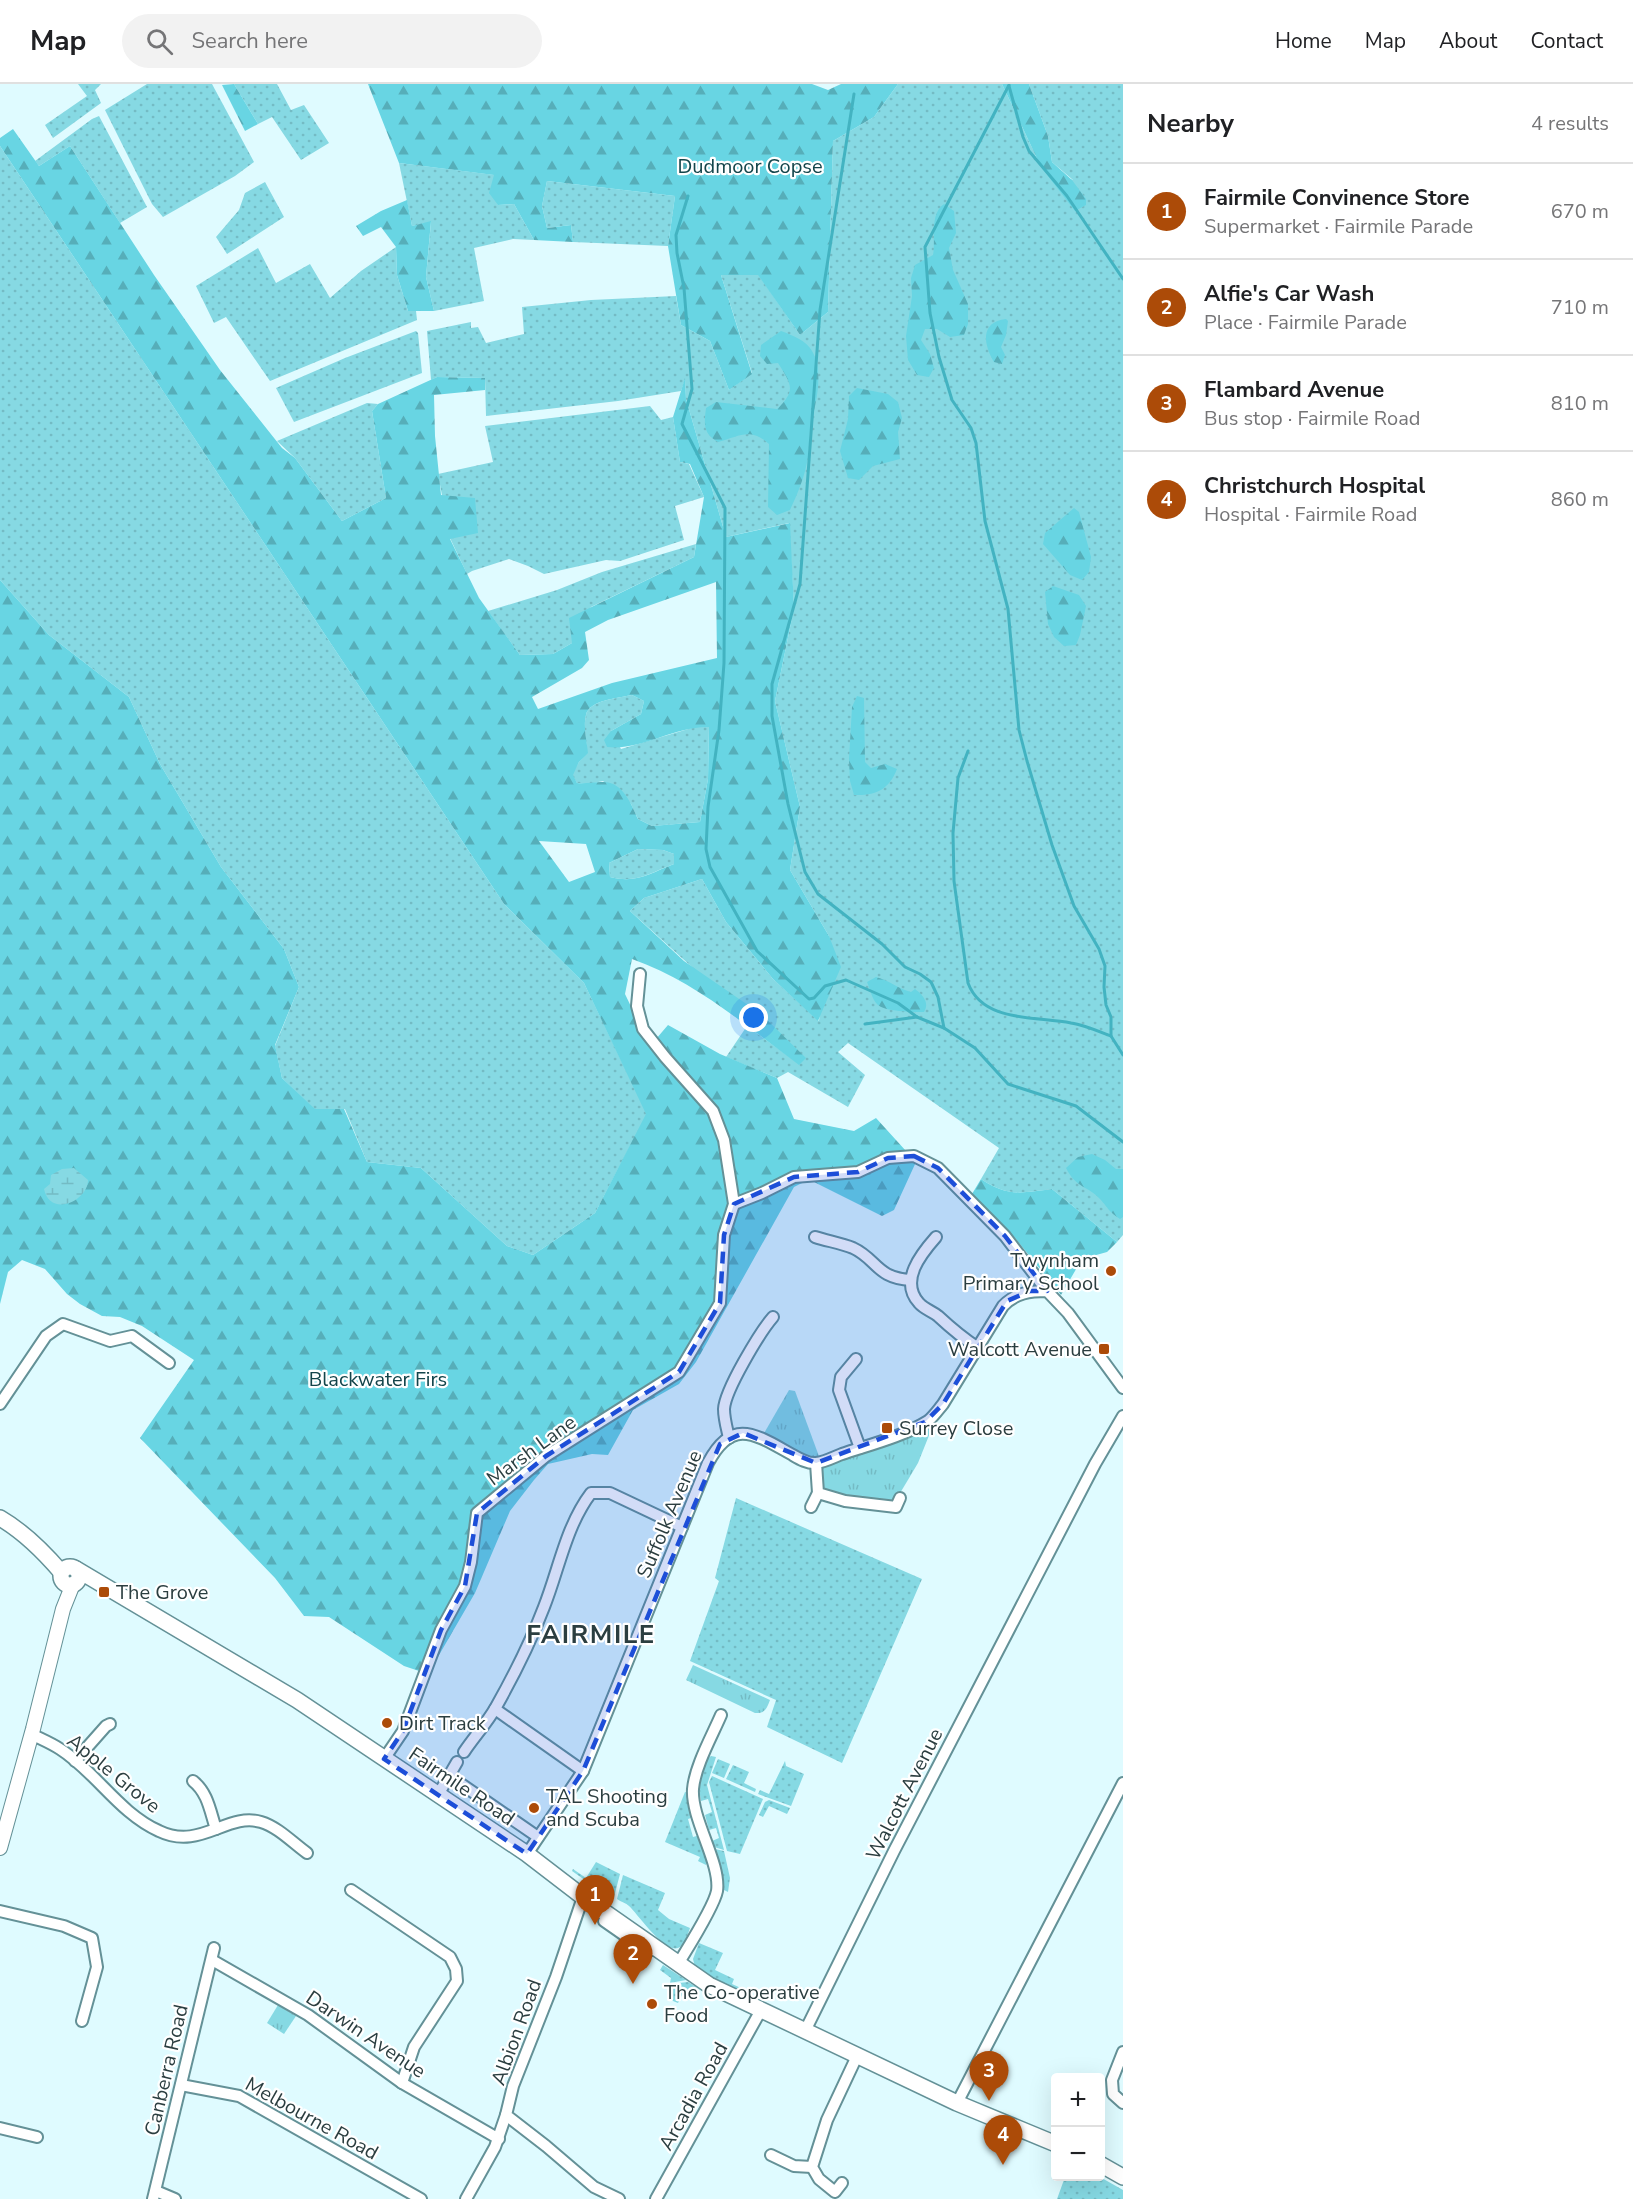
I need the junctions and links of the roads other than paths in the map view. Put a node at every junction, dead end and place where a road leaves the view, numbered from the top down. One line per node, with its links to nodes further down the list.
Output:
1 (640, 974): 2 (street, Marsh Lane)
2 (734, 1204): 6 (street); 28 (street, Marsh Lane)
3 (815, 1237): 5 (street)
4 (936, 1237): 5 (street)
5 (911, 1280): 8 (street)
6 (1047, 1290): 8 (street); 11 (street)
7 (773, 1317): 14 (street)
8 (978, 1348): 15 (street)
9 (856, 1359): 15 (street)
10 (170, 1363): 12 (street)
11 (1123, 1388)
12 (0, 1404)
13 (1123, 1416): 49 (street, Walcott Avenue)
14 (729, 1438): 16 (street, Suffolk Avenue); 21 (street, Suffolk Avenue)
15 (860, 1448): 16 (street)
16 (816, 1463): 17 (street)
17 (818, 1493): 18 (street); 19 (street)
18 (900, 1498)
19 (812, 1507)
20 (0, 1518): 22 (main road)
21 (682, 1527): 23 (street); 31 (street, Suffolk Avenue)
22 (70, 1576): 26 (street); 28 (main road, Fairmile Road)
23 (495, 1709): 27 (street); 31 (street)
24 (721, 1715): 46 (street)
25 (110, 1724): 29 (street)
26 (31, 1734): 29 (street, Apple Grove); 38 (street)
27 (464, 1752)
28 (384, 1759): 35 (main road, Fairmile Road)
29 (75, 1761): 36 (street, Apple Grove)
30 (457, 1762): 32 (street)
31 (584, 1771): 37 (street, Suffolk Avenue)
32 (448, 1775): 35 (street); 37 (street, Fairmile Road)
33 (193, 1780): 36 (street)
34 (1123, 1783): 54 (street)
35 (438, 1795): 40 (main road, Fairmile Road)
36 (216, 1829): 39 (street, Apple Grove)
37 (538, 1837): 40 (street, Suffolk Avenue)
38 (0, 1848)
39 (307, 1853)
40 (527, 1854): 42 (main road, Fairmile Road)
41 (355, 1896): 52 (street)
42 (582, 1900): 46 (main road, Fairmile Road); 56 (street, Albion Road)
43 (0, 1911): 48 (street)
44 (214, 1948): 45 (street, Canberra Road)
45 (212, 1960): 52 (street, Darwin Avenue); 53 (street, Canberra Road)
46 (678, 1964): 47 (main road, Fairmile Road)
47 (761, 2010): 49 (main road, Fairmile Road); 72 (street, Arcadia Road)
48 (82, 2021)
49 (805, 2031): 51 (main road, Fairmile Road)
50 (1123, 2052): 55 (street)
51 (858, 2054): 54 (main road, Fairmile Road); 63 (street)
52 (402, 2083): 59 (street, Darwin Avenue)
53 (181, 2085): 66 (street, Canberra Road); 69 (street, Melbourne Road)
54 (957, 2103): 60 (main road, Fairmile Road)
55 (1123, 2103)
56 (506, 2115): 59 (street); 71 (street, Albion Road)
57 (0, 2128): 58 (street)
58 (37, 2138)
59 (499, 2139): 70 (street)
60 (1051, 2142)
61 (771, 2155): 63 (street)
62 (1105, 2166): 64 (main road)
63 (812, 2167): 67 (street)
64 (1123, 2176)
65 (843, 2183): 67 (street)
66 (155, 2195): 68 (street)
67 (833, 2196)
68 (175, 2199)
69 (421, 2199)
70 (466, 2199)
71 (618, 2199)
72 (656, 2199)

